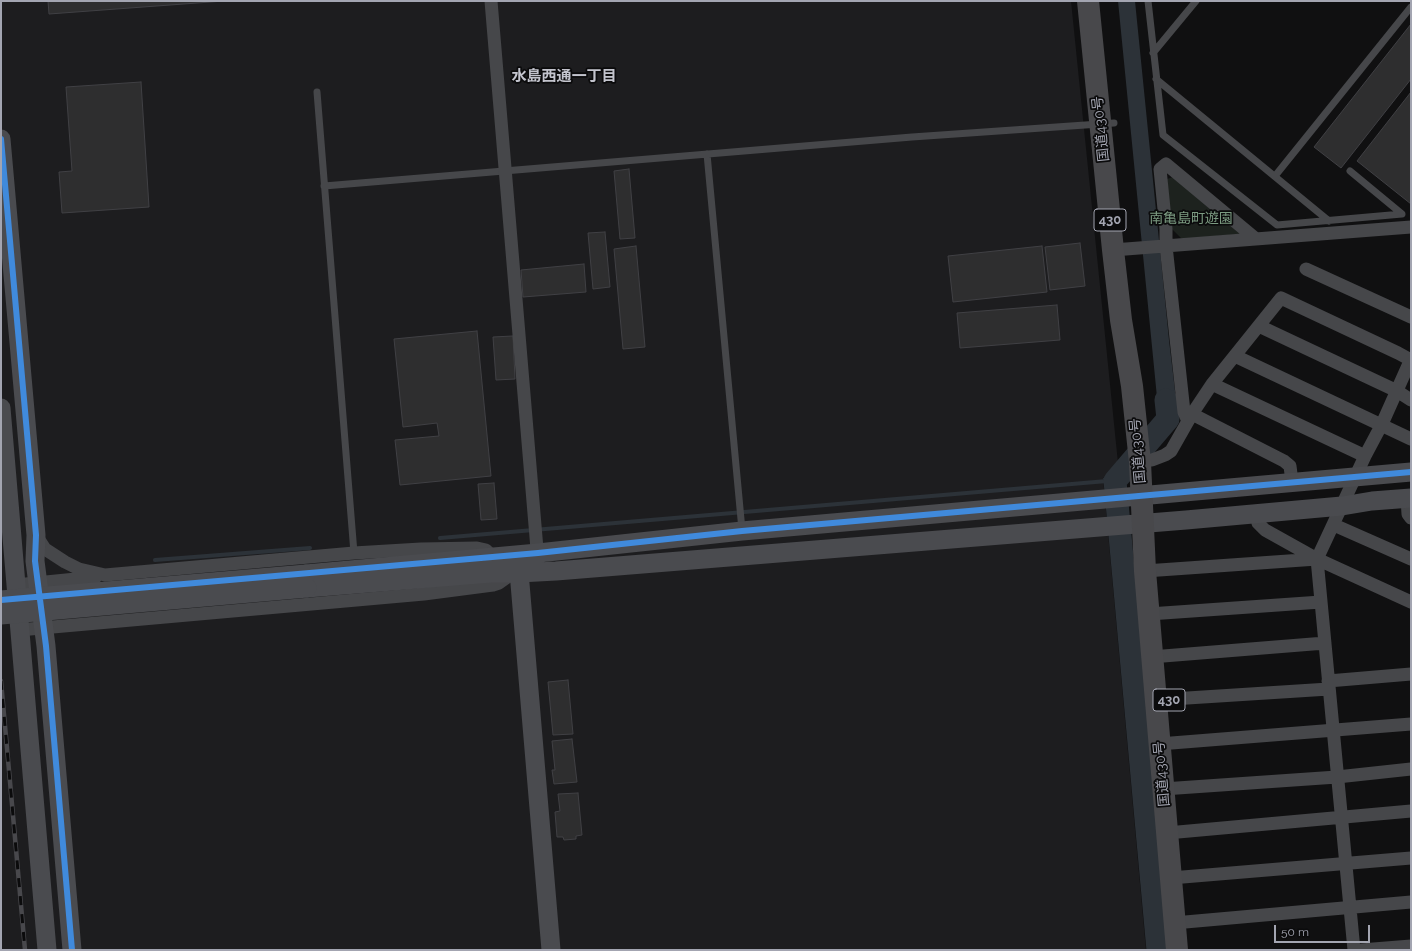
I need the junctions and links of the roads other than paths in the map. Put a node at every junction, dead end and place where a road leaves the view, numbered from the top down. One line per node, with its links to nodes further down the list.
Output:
1 (490, 1): 13 (street)
2 (1088, 1): 10 (highway, 国道430号 / 430)
3 (1102, 1): 10 (highway, 国道430号 / 430)
4 (1148, 1): 7 (lane)
5 (1196, 1): 7 (lane)
6 (1411, 7): 15 (lane)
7 (1153, 53): 8 (lane)
8 (1156, 79): 15 (lane); 17 (lane)
9 (317, 92): 16 (lane)
10 (1107, 124): 12 (lane); 21 (highway, 国道430号 / 430)
11 (1, 139): 47 (street)
12 (707, 154): 13 (lane); 43 (lane)
13 (505, 170): 16 (lane); 49 (street)
14 (1350, 171): 17 (lane)
15 (1276, 176): 17 (lane)
16 (324, 186): 48 (lane)
17 (1329, 221)
18 (1411, 227): 19 (street)
19 (1256, 240): 20 (street); 20 (street)
20 (1164, 246): 21 (street); 31 (street)
21 (1127, 249): 34 (highway, 国道430号 / 430)
22 (1306, 269): 23 (street)
23 (1411, 317)
24 (1259, 326): 25 (street); 26 (street); 28 (street)
25 (1235, 356): 27 (street); 32 (street)
26 (1411, 360): 28 (street)
27 (1212, 384): 31 (street); 35 (street)
28 (1397, 392): 29 (street); 32 (street)
29 (1411, 400)
30 (1, 408): 60 (street)
31 (1190, 418): 34 (street); 38 (street)
32 (1382, 424): 33 (street); 35 (street)
33 (1411, 439)
34 (1146, 447): 39 (highway, 国道430号 / 430)
35 (1365, 456): 37 (street)
36 (1411, 472): 37 (street)
37 (1355, 477): 38 (street); 41 (street)
38 (1292, 482): 39 (street)
39 (1130, 497): 43 (street); 45 (highway, 国道430号 / 430)
40 (1409, 498): 41 (street); 44 (street)
41 (1342, 506): 42 (street); 46 (street)
42 (1256, 514): 45 (street); 52 (street)
43 (740, 518): 49 (street)
44 (1411, 518)
45 (1131, 524): 54 (highway, 国道430号 / 430); 55 (street)
46 (1334, 525): 52 (street); 53 (street)
47 (36, 535): 57 (street); 59 (street)
48 (354, 553): 51 (street); 57 (street)
49 (538, 553): 50 (street); 55 (street)
50 (518, 555): 51 (street); 56 (street)
51 (493, 557): 58 (street)
52 (1317, 559): 54 (street); 62 (street); 63 (street)
53 (1411, 559)
54 (1152, 570): 64 (highway, 国道430号 / 430)
55 (539, 572): 56 (street)
56 (516, 573): 58 (street); 66 (street); 91 (street)
57 (104, 576): 59 (street)
58 (306, 581): 61 (street, bridge); 65 (street, bridge)
59 (38, 583): 60 (street); 66 (street)
60 (16, 585): 67 (street)
61 (1, 600)
62 (1321, 602): 64 (street); 68 (street)
63 (1411, 602)
64 (1156, 614): 69 (highway, 国道430号 / 430)
65 (1, 615)
66 (43, 627): 67 (street); 90 (street)
67 (19, 630): 89 (street)
68 (1325, 643): 69 (street); 71 (street)
69 (1158, 657): 72 (highway, 国道430号 / 430)
70 (1411, 674): 71 (street)
71 (1328, 685): 72 (street); 74 (street)
72 (1162, 700): 75 (highway, 国道430号 / 430)
73 (1411, 724): 74 (street)
74 (1333, 730): 75 (street); 77 (street)
75 (1165, 743): 78 (highway, 国道430号 / 430)
76 (1411, 769): 77 (street)
77 (1337, 777): 78 (street); 80 (street)
78 (1169, 789): 81 (highway, 国道430号 / 430)
79 (1411, 811): 80 (street)
80 (1341, 818): 81 (street); 83 (street)
81 (1173, 832): 84 (highway, 国道430号 / 430)
82 (1411, 858): 83 (street)
83 (1346, 864): 84 (street); 86 (street)
84 (1177, 878): 87 (highway, 国道430号 / 430)
85 (1411, 902): 86 (street)
86 (1350, 907): 87 (street); 94 (street)
87 (1181, 922): 92 (highway, 国道430号 / 430); 93 (highway, 国道430号 / 430)
88 (1411, 946): 95 (street)
89 (46, 950)
90 (72, 950)
91 (551, 950)
92 (1177, 950)
93 (1190, 950)
94 (1354, 950)
95 (1361, 950)

